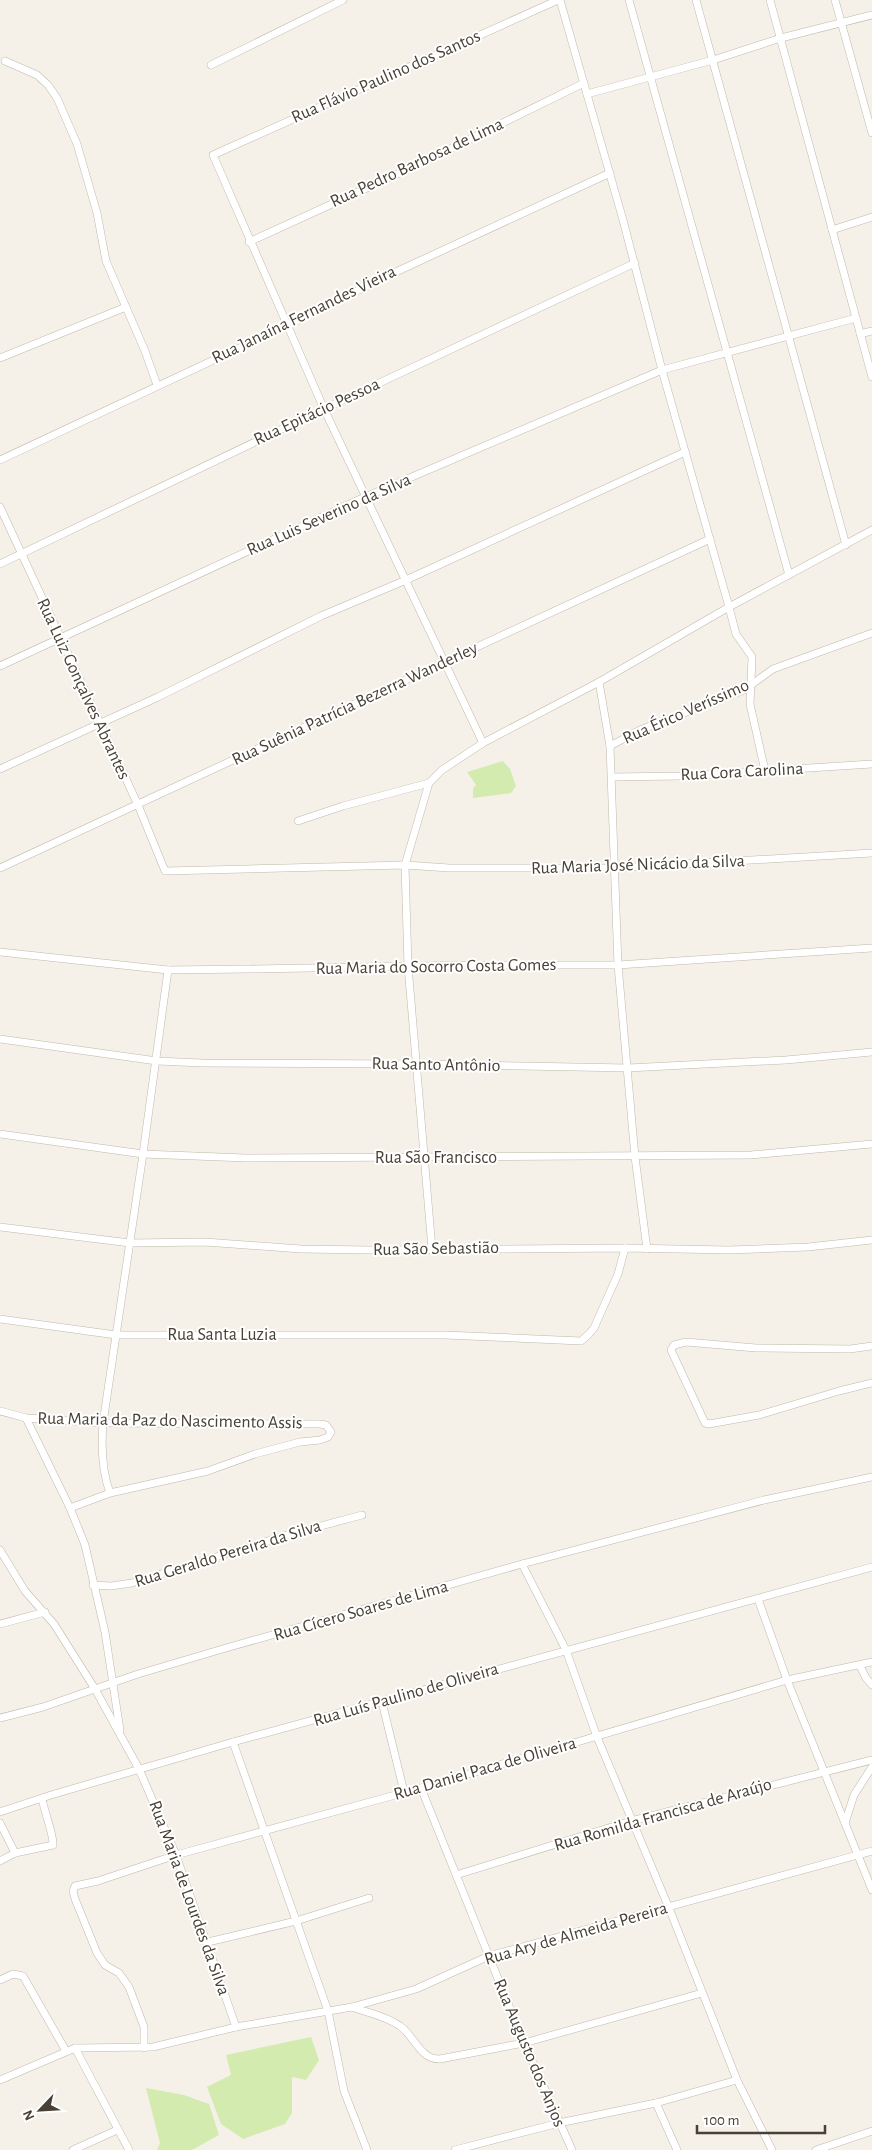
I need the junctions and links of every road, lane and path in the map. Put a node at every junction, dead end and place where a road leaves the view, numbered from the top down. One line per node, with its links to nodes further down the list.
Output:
1 (343, 0): 12 (street)
2 (559, 0): 14 (street); 20 (street, Rua Flávio Paulino dos Santos)
3 (629, 0): 13 (street)
4 (696, 0): 10 (street)
5 (770, 0): 9 (street)
6 (835, 0): 8 (street)
7 (872, 15): 8 (street)
8 (841, 23): 9 (street); 16 (street)
9 (781, 38): 10 (street); 19 (street)
10 (712, 60): 13 (street); 27 (street)
11 (5, 62): 22 (street)
12 (211, 65)
13 (650, 76): 15 (street); 28 (street)
14 (584, 83): 15 (street); 20 (street, Rua Pedro Barbosa de Lima)
15 (587, 94): 17 (street)
16 (872, 132)
17 (610, 173): 21 (street); 24 (street, Rua Janaína Fernandes Vieira)
18 (872, 217): 19 (street)
19 (832, 230): 23 (street)
20 (249, 242): 24 (street)
21 (635, 263): 30 (street); 33 (street, Rua Epitácio Pessoa)
22 (126, 306): 29 (street); 32 (street)
23 (856, 318): 26 (street); 27 (street, Rua Luis Severino da Silva)
24 (286, 326): 32 (street, Rua Janaína Fernandes Vieira); 33 (street)
25 (872, 331): 26 (street)
26 (860, 334): 31 (street)
27 (788, 336): 28 (street, Rua Luis Severino da Silva); 40 (street)
28 (727, 352): 30 (street, Rua Luis Severino da Silva); 43 (street)
29 (0, 358)
30 (662, 370): 34 (street); 36 (street, Rua Luis Severino da Silva)
31 (872, 377)
32 (157, 385): 35 (street, Rua Janaína Fernandes Vieira)
33 (324, 409): 36 (street); 41 (street, Rua Epitácio Pessoa)
34 (685, 452): 39 (street); 44 (street)
35 (0, 460)
36 (366, 497): 44 (street); 47 (street, Rua Luis Severino da Silva)
37 (0, 507): 41 (street, Rua Luiz Gonçalves Abrantes)
38 (872, 530): 40 (street)
39 (710, 539): 45 (street); 48 (street, Rua Suênia Patrícia Bezerra Wanderley)
40 (846, 545): 43 (street)
41 (21, 555): 42 (street, Rua Epitácio Pessoa); 47 (street, Rua Luiz Gonçalves Abrantes)
42 (0, 564)
43 (789, 575): 45 (street)
44 (406, 580): 48 (street); 52 (street)
45 (730, 607): 50 (street); 51 (street)
46 (872, 633): 51 (street, Rua Érico Veríssimo)
47 (60, 638): 49 (street, Rua Luis Severino da Silva); 52 (street, Rua Luiz Gonçalves Abrantes)
48 (444, 663): 53 (street); 60 (street, Rua Suênia Patrícia Bezerra Wanderley)
49 (0, 666)
50 (599, 682): 53 (street); 54 (street)
51 (750, 686): 54 (street, Rua Érico Veríssimo); 57 (street)
52 (100, 723): 56 (street); 60 (street, Rua Luiz Gonçalves Abrantes)
53 (483, 742): 59 (street)
54 (610, 746): 58 (street)
55 (872, 764): 57 (street, Rua Cora Carolina)
56 (0, 769)
57 (765, 771): 58 (street, Rua Cora Carolina)
58 (612, 777): 65 (street)
59 (429, 782): 61 (street); 63 (street)
60 (138, 805): 64 (street, Rua Suênia Patrícia Bezerra Wanderley); 66 (street, Rua Luiz Gonçalves Abrantes)
61 (298, 821)
62 (872, 853): 65 (street, Rua Maria José Nicácio da Silva)
63 (404, 865): 65 (street, Rua Maria José Nicácio da Silva); 66 (street, Rua Maria José Nicácio da Silva); 70 (street)
64 (0, 868)
65 (616, 868): 69 (street)
66 (165, 871)
67 (872, 948): 69 (street, Rua Maria do Socorro Costa Gomes)
68 (0, 952): 71 (street, Rua Maria do Socorro Costa Gomes)
69 (618, 965): 70 (street, Rua Maria do Socorro Costa Gomes); 76 (street)
70 (408, 966): 71 (street, Rua Maria do Socorro Costa Gomes); 75 (street)
71 (168, 970): 74 (street)
72 (0, 1039): 74 (street, Rua Santo Antônio)
73 (872, 1052): 76 (street, Rua Santo Antônio)
74 (156, 1061): 75 (street, Rua Santo Antônio); 79 (street)
75 (416, 1064): 76 (street, Rua Santo Antônio); 81 (street)
76 (628, 1068): 80 (street)
77 (0, 1134): 79 (street, Rua São Francisco)
78 (872, 1144): 80 (street, Rua São Francisco)
79 (143, 1154): 81 (street, Rua São Francisco); 84 (street)
80 (636, 1157): 81 (street, Rua São Francisco); 87 (street)
81 (425, 1158): 86 (street)
82 (0, 1227): 84 (street, Rua São Sebastião)
83 (872, 1240): 87 (street, Rua São Sebastião)
84 (130, 1243): 86 (street, Rua São Sebastião); 89 (street)
85 (625, 1248): 86 (street, Rua São Sebastião); 87 (street, Rua São Sebastião); 89 (street, Rua Santa Luzia)
86 (432, 1249)
87 (648, 1249)
88 (0, 1319): 89 (street, Rua Santa Luzia)
89 (116, 1335): 94 (street)
90 (872, 1346): 91 (street)
91 (872, 1383)
92 (0, 1411): 93 (street, Rua Maria da Paz do Nascimento Assis)
93 (26, 1418): 94 (street, Rua Maria da Paz do Nascimento Assis); 97 (street)
94 (103, 1423): 96 (street); 96 (street, Rua Maria da Paz do Nascimento Assis)
95 (872, 1477): 100 (street, Rua Cícero Soares de Lima)
96 (110, 1493): 97 (street)
97 (70, 1508): 102 (street)
98 (362, 1515): 102 (street, Rua Geraldo Pereira da Silva)
99 (0, 1550): 104 (street, Rua Maria de Lourdes da Silva)
100 (522, 1564): 106 (street); 110 (street, Rua Cícero Soares de Lima)
101 (872, 1567): 103 (street, Rua Luís Paulino de Oliveira)
102 (93, 1585): 110 (street)
103 (758, 1599): 106 (street, Rua Luís Paulino de Oliveira); 109 (street)
104 (45, 1612): 105 (street); 112 (street, Rua Maria de Lourdes da Silva)
105 (0, 1624)
106 (566, 1650): 113 (street, Rua Luís Paulino de Oliveira); 116 (street)
107 (872, 1662): 108 (street, Rua Daniel Paca de Oliveira)
108 (860, 1666): 109 (street, Rua Daniel Paca de Oliveira); 111 (street)
109 (787, 1680): 116 (street, Rua Daniel Paca de Oliveira); 121 (street)
110 (113, 1683): 112 (street, Rua Cícero Soares de Lima); 115 (street)
111 (872, 1685)
112 (95, 1689): 114 (street, Rua Cícero Soares de Lima); 115 (street, Rua Maria de Lourdes da Silva)
113 (382, 1702): 117 (street, Rua Luís Paulino de Oliveira); 123 (street)
114 (0, 1718)
115 (121, 1735): 120 (street, Rua Maria de Lourdes da Silva)
116 (597, 1737): 122 (street, Rua Daniel Paca de Oliveira); 126 (street)
117 (233, 1742): 120 (street, Rua Luís Paulino de Oliveira); 129 (street)
118 (872, 1760): 121 (street, Rua Romilda Francisca de Araújo)
119 (872, 1767): 128 (street)
120 (139, 1769): 124 (street, Rua Luís Paulino de Oliveira); 132 (street, Rua Maria de Lourdes da Silva)
121 (824, 1771): 126 (street, Rua Romilda Francisca de Araújo); 128 (street)
122 (421, 1788): 123 (street, Rua Daniel Paca de Oliveira); 135 (street, Rua Augusto dos Anjos)
123 (404, 1792): 129 (street, Rua Daniel Paca de Oliveira)
124 (42, 1798): 125 (street, Rua Luís Paulino de Oliveira); 131 (street)
125 (0, 1812)
126 (631, 1821): 135 (street, Rua Romilda Francisca de Araújo); 138 (street)
127 (0, 1823): 131 (street)
128 (845, 1823): 133 (street)
129 (264, 1833): 132 (street, Rua Daniel Paca de Oliveira); 139 (street)
130 (872, 1851): 133 (street, Rua Ary de Almeida Pereira)
131 (15, 1853): 134 (street)
132 (176, 1855): 140 (street, Rua Maria de Lourdes da Silva); 149 (street, Rua Daniel Paca de Oliveira)
133 (858, 1855): 136 (street); 138 (street, Rua Ary de Almeida Pereira)
134 (0, 1861)
135 (456, 1876): 141 (street, Rua Augusto dos Anjos)
136 (872, 1890)
137 (369, 1898): 139 (street)
138 (669, 1908): 141 (street, Rua Ary de Almeida Pereira); 143 (street)
139 (296, 1921): 140 (street); 145 (street)
140 (208, 1942): 146 (street, Rua Maria de Lourdes da Silva)
141 (488, 1956): 144 (street, Rua Ary de Almeida Pereira); 147 (street, Rua Augusto dos Anjos)
142 (0, 1980): 150 (street)
143 (702, 1993): 147 (street); 152 (street)
144 (352, 2007): 145 (street, Rua Ary de Almeida Pereira); 147 (street)
145 (328, 2011): 146 (street, Rua Ary de Almeida Pereira); 159 (street)
146 (236, 2027): 149 (street, Rua Ary de Almeida Pereira)
147 (524, 2043): 154 (street, Rua Augusto dos Anjos)
148 (75, 2048): 149 (street, Rua Ary de Almeida Pereira); 150 (street, Rua Ary de Almeida Pereira); 155 (street)
149 (144, 2048)
150 (66, 2051): 151 (street, Rua Ary de Almeida Pereira)
151 (0, 2080)
152 (737, 2080): 153 (street); 163 (street)
153 (656, 2103): 154 (street); 162 (street)
154 (559, 2123): 160 (street); 161 (street, Rua Augusto dos Anjos)
155 (117, 2130): 157 (street); 158 (street)
156 (872, 2131): 164 (street)
157 (73, 2150)
158 (128, 2150)
159 (367, 2150)
160 (456, 2150)
161 (572, 2150)
162 (677, 2150)
163 (772, 2150)
164 (816, 2150)

